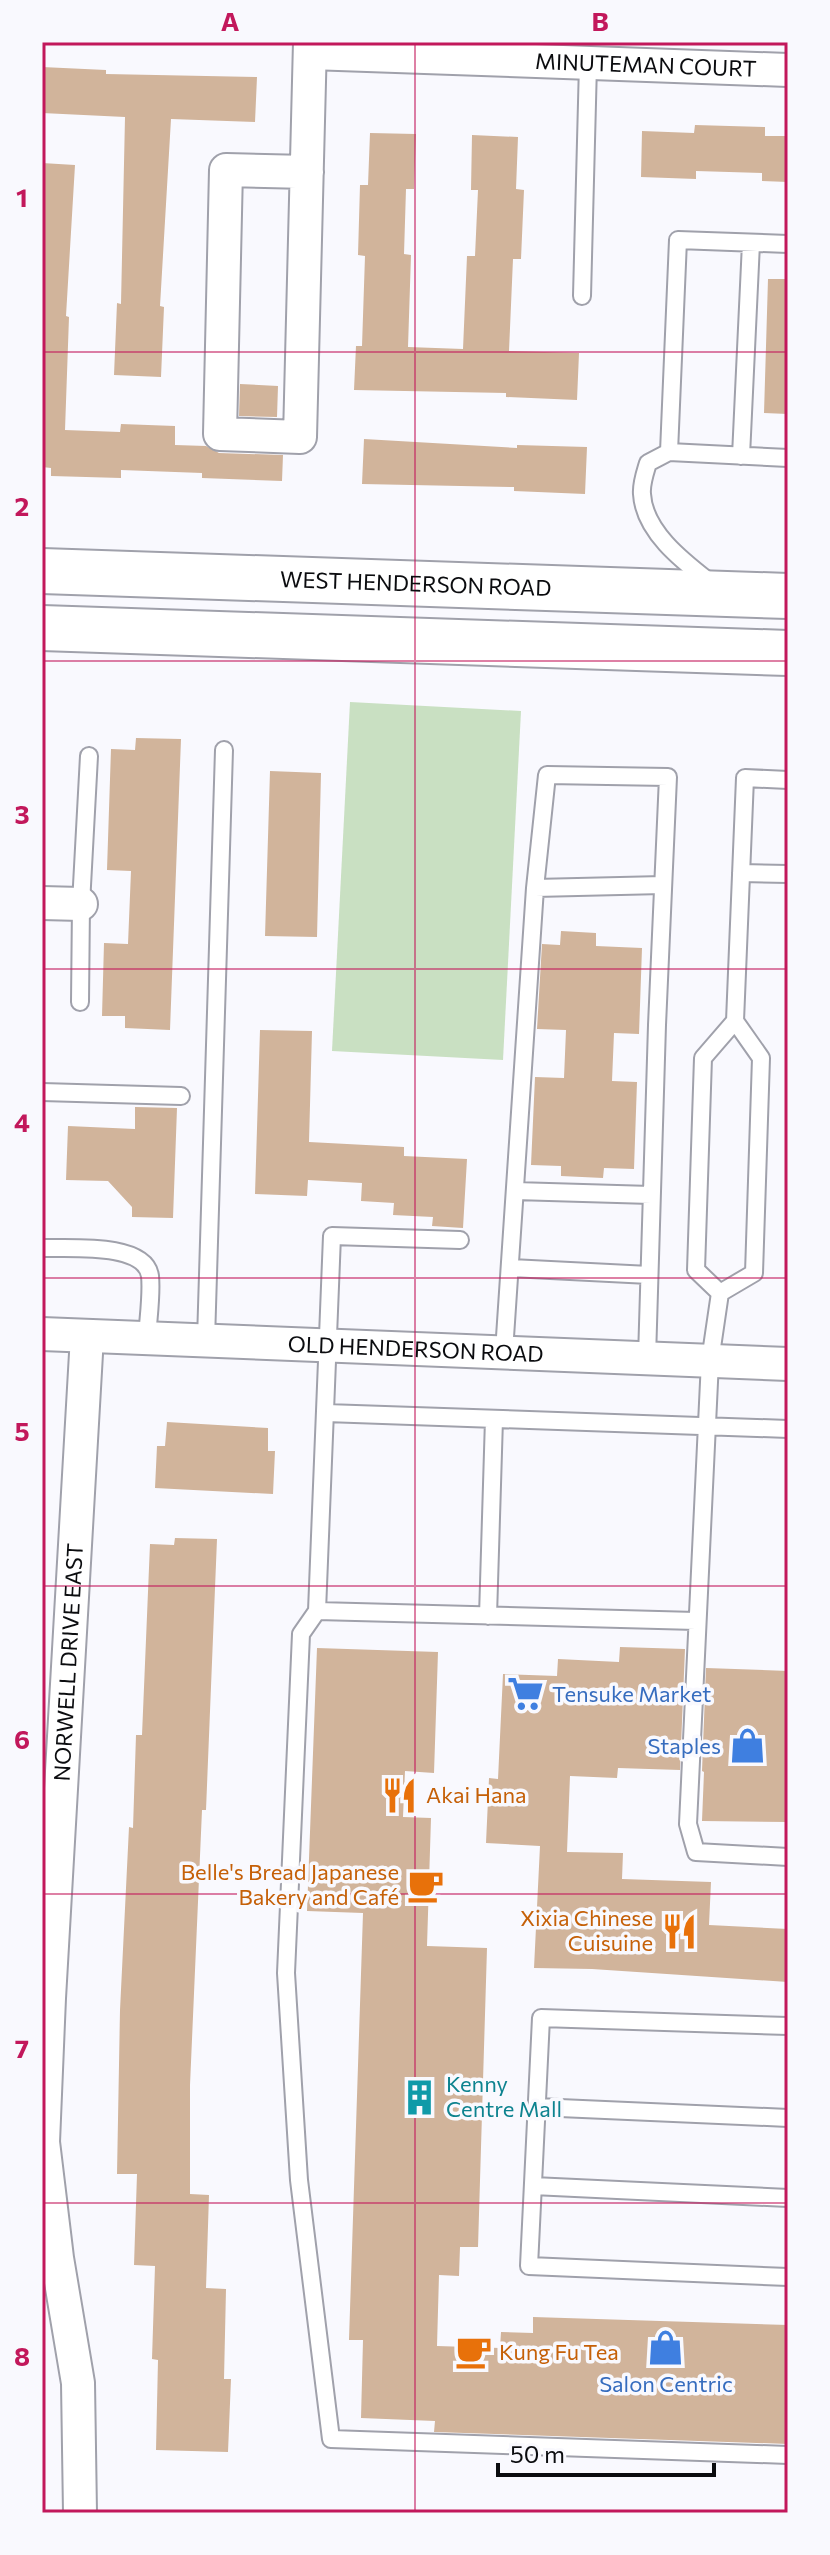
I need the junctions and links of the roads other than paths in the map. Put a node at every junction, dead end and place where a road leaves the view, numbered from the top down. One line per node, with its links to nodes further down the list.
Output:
1 (310, 48): 2 (street, MINUTEMAN COURT); 4 (street)
2 (588, 64): 3 (street, MINUTEMAN COURT); 7 (lane)
3 (788, 70)
4 (307, 172): 4 (street)
5 (751, 243): 6 (lane); 8 (lane); 9 (lane)
6 (788, 244)
7 (582, 296)
8 (669, 452): 9 (lane); 12 (lane)
9 (741, 456): 10 (lane)
10 (788, 458)
11 (42, 571): 12 (main road, WEST HENDERSON ROAD)
12 (725, 594): 13 (main road, WEST HENDERSON ROAD)
13 (788, 596)
14 (42, 628): 15 (main road)
15 (788, 653)
16 (224, 750): 39 (lane)
17 (89, 756): 24 (lane)
18 (788, 780): 19 (lane)
19 (741, 873): 20 (lane); 26 (lane)
20 (788, 874)
21 (663, 885): 22 (lane); 22 (lane); 30 (lane)
22 (535, 888): 29 (lane)
23 (42, 903): 24 (street)
24 (81, 904): 25 (lane)
25 (80, 1002)
26 (735, 1021): 35 (lane); 35 (lane)
27 (42, 1092): 28 (lane)
28 (181, 1096)
29 (515, 1191): 30 (lane); 33 (lane)
30 (651, 1195): 34 (lane)
31 (460, 1240): 40 (lane)
32 (42, 1248): 38 (lane)
33 (511, 1268): 34 (lane); 41 (lane)
34 (649, 1275): 42 (lane)
35 (720, 1293): 43 (lane)
36 (42, 1334): 37 (street, OLD HENDERSON ROAD)
37 (87, 1336): 38 (street, OLD HENDERSON ROAD); 52 (street, NORWELL DRIVE EAST)
38 (147, 1339): 39 (street, OLD HENDERSON ROAD)
39 (206, 1340): 40 (street, OLD HENDERSON ROAD)
40 (328, 1345): 41 (street, OLD HENDERSON ROAD); 45 (lane)
41 (504, 1352): 42 (street, OLD HENDERSON ROAD)
42 (647, 1358): 43 (street, OLD HENDERSON ROAD)
43 (710, 1361): 44 (street, OLD HENDERSON ROAD); 47 (lane)
44 (788, 1364)
45 (326, 1413): 46 (lane); 49 (lane)
46 (494, 1419): 47 (lane); 50 (lane)
47 (706, 1427): 48 (lane); 51 (lane)
48 (788, 1429)
49 (317, 1611): 50 (lane); 61 (lane)
50 (488, 1616): 51 (lane)
51 (696, 1621): 53 (lane)
52 (53, 1746): 59 (street, NORWELL DRIVE EAST)
53 (788, 1857)
54 (788, 2026): 55 (lane)
55 (537, 2107): 56 (lane); 57 (lane)
56 (788, 2118)
57 (533, 2186): 58 (lane); 60 (lane)
58 (788, 2198)
59 (48, 2228): 62 (street, NORWELL DRIVE EAST)
60 (788, 2277)
61 (788, 2455)
62 (80, 2513)

